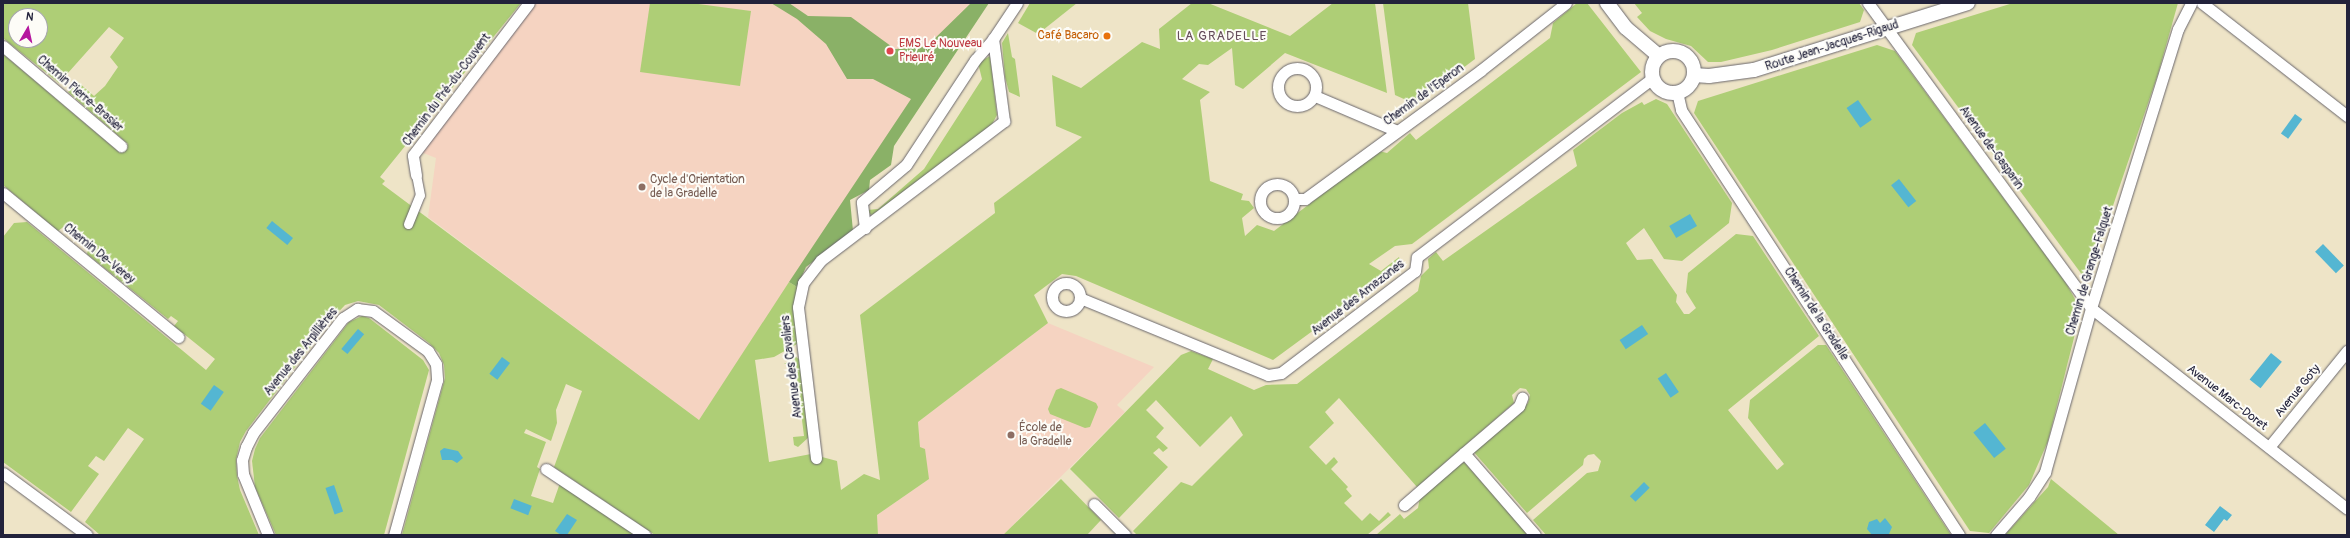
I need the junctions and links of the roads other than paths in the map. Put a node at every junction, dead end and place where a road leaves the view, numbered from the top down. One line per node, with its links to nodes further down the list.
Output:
1 (529, 3): 20 (street, Chemin du Pré-du-Couvent)
2 (1017, 3): 10 (street)
3 (1566, 3): 18 (street, Chemin de l'Eperon)
4 (1607, 3): 12 (street)
5 (1868, 3): 9 (street, Avenue de-Gasparin)
6 (1968, 3): 9 (street, Route Jean-Jacques-Rigaud)
7 (2191, 3): 26 (street, Chemin de Grange-Falquet)
8 (2202, 3): 17 (street)
9 (1888, 28): 13 (street, Route Jean-Jacques-Rigaud); 26 (street, Avenue de-Gasparin)
10 (993, 39): 24 (street); 24 (street, Avenue des Cavaliers)
11 (3, 46): 19 (street, Chemin Pierre-Brasier)
12 (1659, 56): 13 (street); 14 (street)
13 (1694, 75): 15 (street)
14 (1653, 78): 15 (street); 25 (street, Avenue des Amazones)
15 (1677, 92): 44 (street, Chemin de la Gradelle)
16 (1314, 96): 18 (street)
17 (2347, 116)
18 (1397, 131): 22 (street, Chemin de l'Eperon)
19 (122, 146)
20 (416, 175): 23 (street, Chemin du Pré-du-Couvent)
21 (3, 193): 27 (street, Chemin De-Verey)
22 (1294, 199)
23 (408, 224)
24 (864, 228): 32 (street, Avenue des Cavaliers)
25 (1080, 298)
26 (2091, 308): 30 (street, Avenue Marc-Doret); 45 (street, Chemin de Grange-Falquet)
27 (178, 337)
28 (2347, 351): 30 (street, Avenue Goty)
29 (1522, 398): 31 (street)
30 (2269, 447): 37 (street, Avenue Marc-Doret)
31 (1464, 453): 36 (street); 43 (street)
32 (816, 458)
33 (546, 468): 41 (street)
34 (3, 473): 38 (street)
35 (1094, 504): 42 (street)
36 (1404, 505)
37 (2347, 509)
38 (87, 535)
39 (268, 535): 40 (street, Avenue des Arpillières)
40 (394, 535)
41 (645, 535)
42 (1125, 535)
43 (1535, 535)
44 (1959, 535)
45 (1996, 535)

